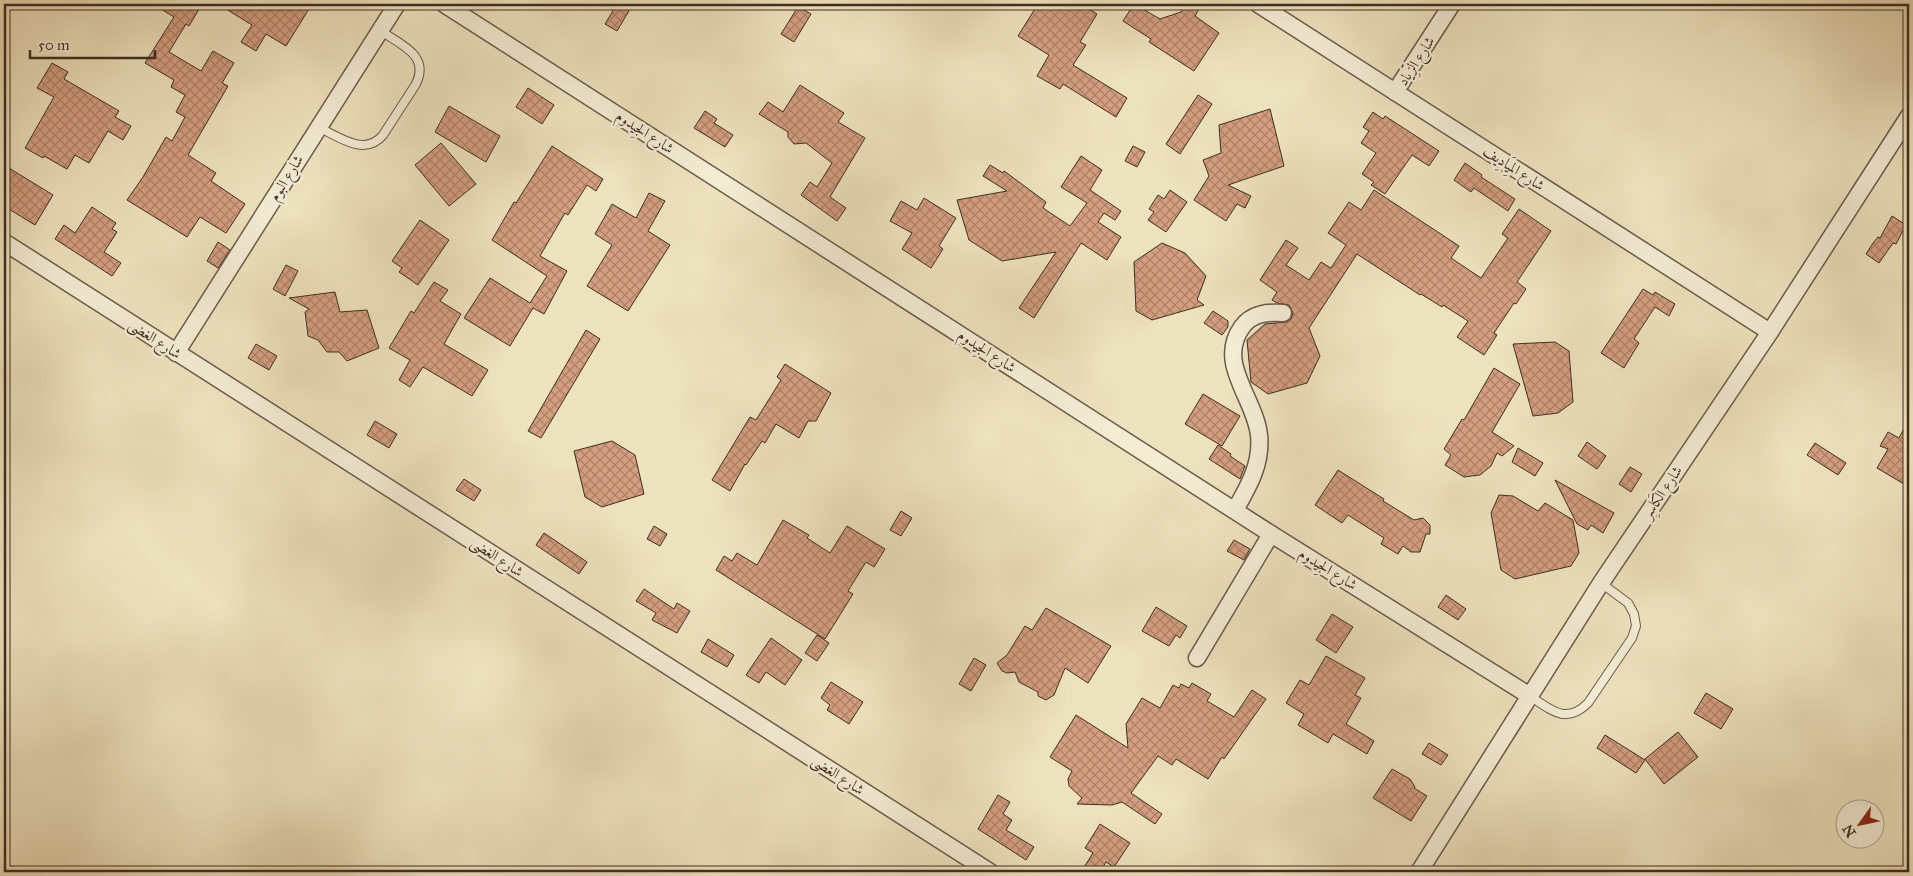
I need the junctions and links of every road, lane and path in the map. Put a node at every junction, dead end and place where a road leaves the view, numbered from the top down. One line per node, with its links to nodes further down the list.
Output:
1 (398, 4): 5 (street, شارع البوم)
2 (444, 4): 13 (street, شارع الجِيدوم)
3 (1258, 4): 6 (street, شارع المِيَادِيف)
4 (1452, 4): 6 (street, شارع الزِّياد)
5 (381, 31): 8 (street, شارع البوم); 8 (lane)
6 (1395, 92): 11 (street, شارع المِيَادِيف)
7 (1909, 116): 11 (street, شارع الكَاسِر)
8 (318, 127): 12 (street, شارع البوم)
9 (4, 242): 12 (street, شارع الغضى)
10 (1283, 313): 13 (street)
11 (1770, 332): 15 (street, شارع الكَاسِر)
12 (176, 353): 18 (street, شارع الغضى)
13 (1235, 510): 14 (street, شارع الجِيدوم)
14 (1271, 534): 16 (street); 17 (street, شارع الجِيدوم)
15 (1601, 583): 17 (street, شارع الكَاسِر); 17 (lane)
16 (1197, 658)
17 (1530, 696): 19 (street, شارع الكَاسِر)
18 (990, 872)
19 (1419, 872)

